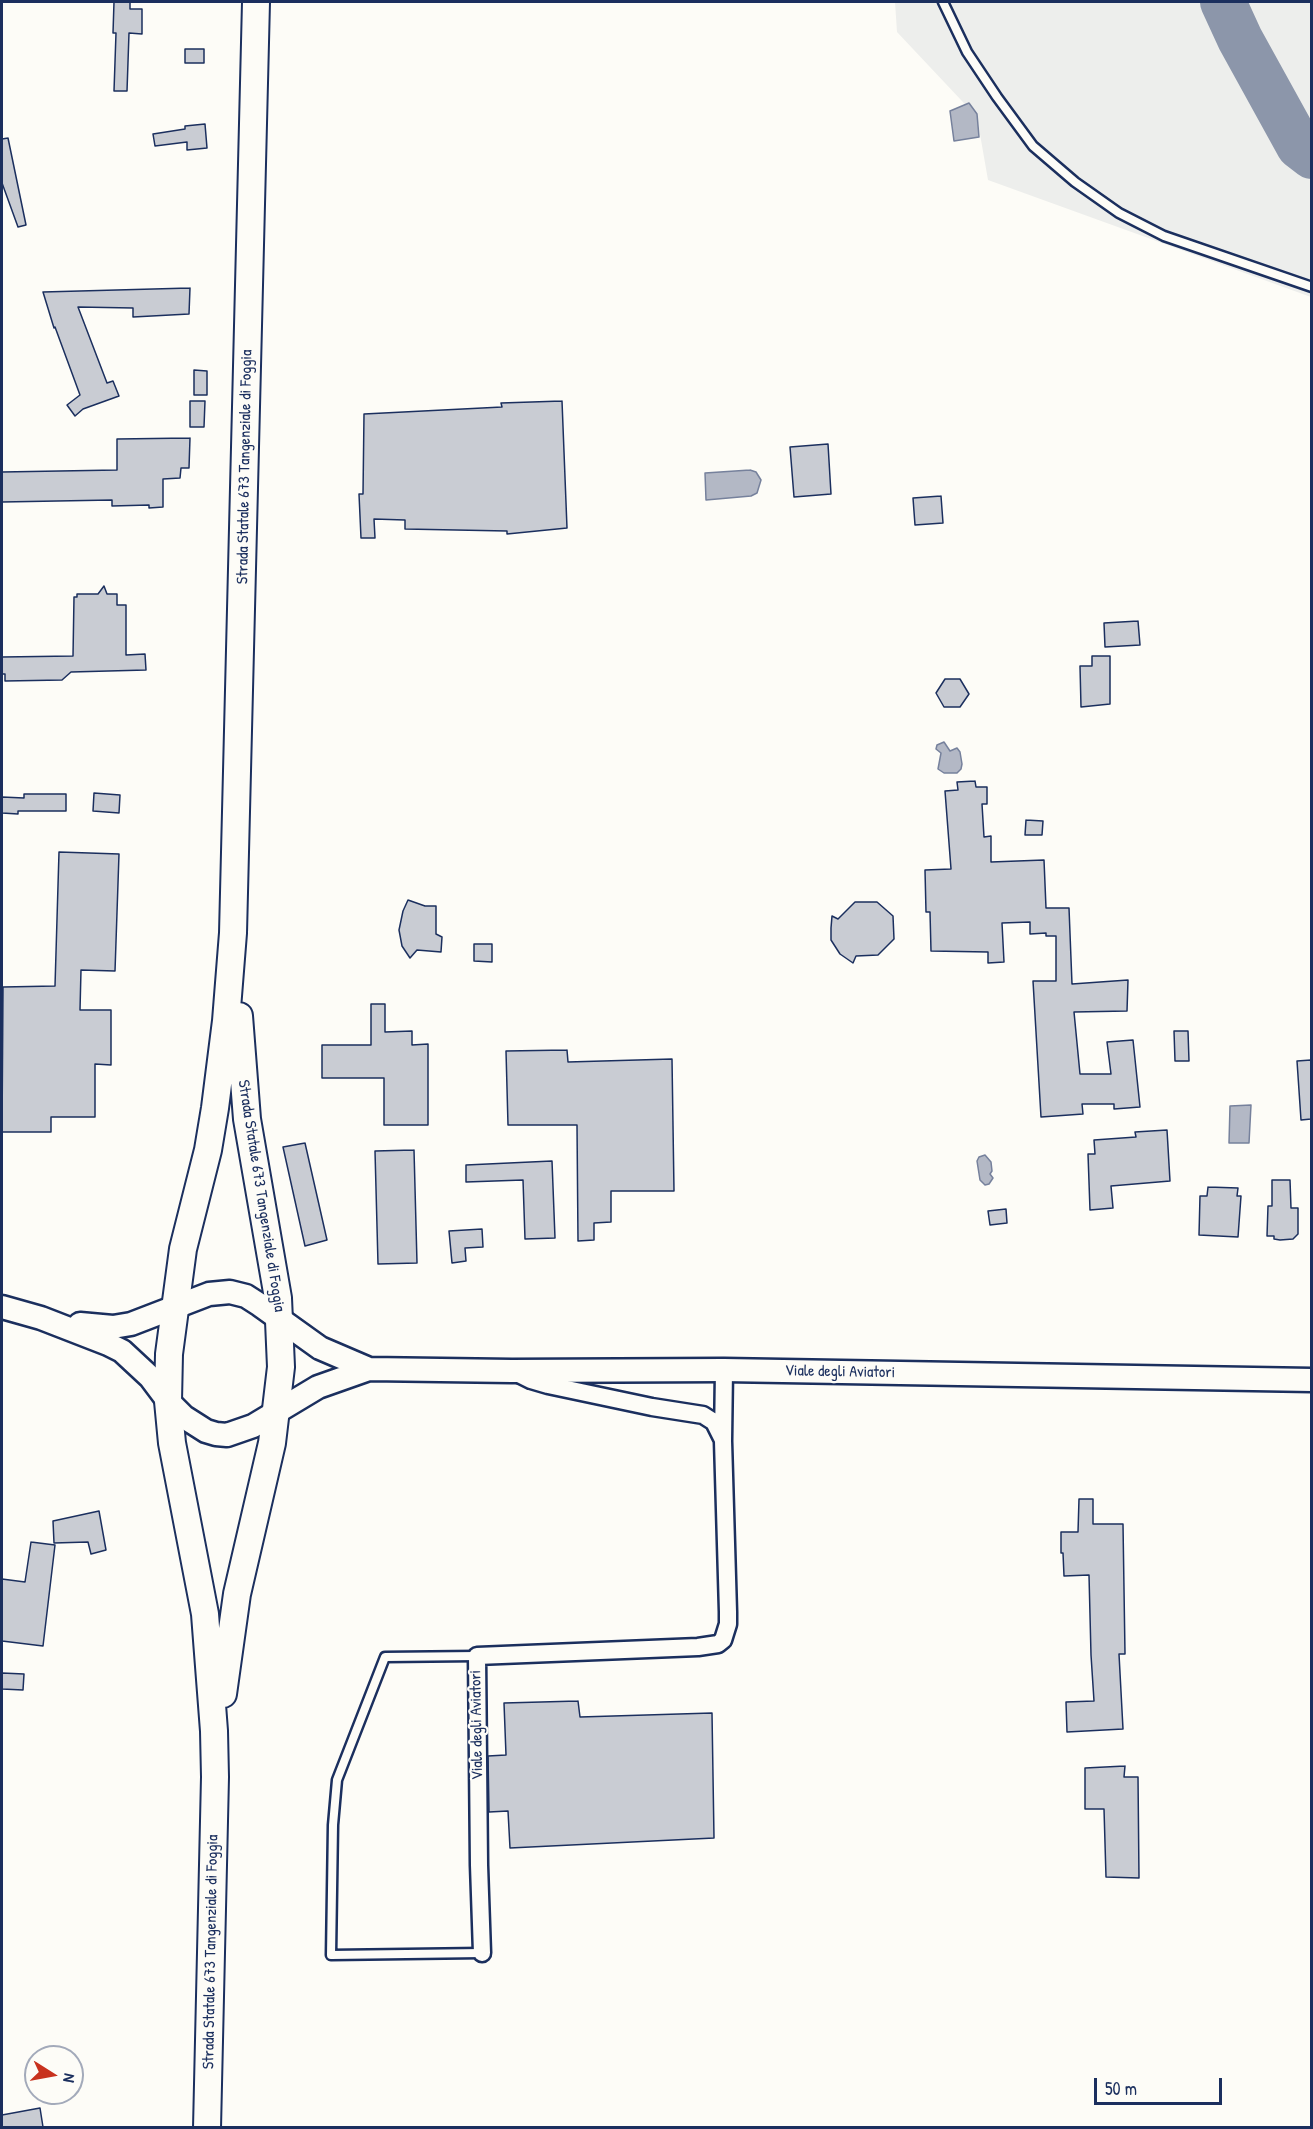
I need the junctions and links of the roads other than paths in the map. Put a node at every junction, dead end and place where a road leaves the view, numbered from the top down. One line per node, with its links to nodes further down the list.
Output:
1 (256, 2): 4 (main road, Strada Statale 673 Tangenziale di Foggia)
2 (943, 2): 3 (lane)
3 (1311, 287)
4 (233, 933): 6 (main road, Strada Statale 673 Tangenziale di Foggia); 8 (main road, Strada Statale 673 Tangenziale di Foggia)
5 (2, 1307): 7 (main road)
6 (175, 1307): 7 (main road); 8 (main road); 13 (main road, Strada Statale 673 Tangenziale di Foggia)
7 (41, 1318): 13 (main road)
8 (280, 1319): 9 (main road, Viale degli Aviatori); 14 (main road, Strada Statale 673 Tangenziale di Foggia)
9 (369, 1369): 11 (main road, Viale degli Aviatori); 14 (main road, Viale degli Aviatori)
10 (724, 1370): 11 (main road, Viale degli Aviatori); 12 (main road, Viale degli Aviatori); 15 (street)
11 (512, 1371): 15 (street)
12 (1311, 1380)
13 (168, 1401): 14 (main road); 17 (main road, Strada Statale 673 Tangenziale di Foggia)
14 (276, 1413): 17 (main road, Strada Statale 673 Tangenziale di Foggia)
15 (723, 1442): 16 (street, Viale degli Aviatori)
16 (477, 1656): 18 (street, Viale degli Aviatori); 18 (lane)
17 (215, 1778): 19 (main road, Strada Statale 673 Tangenziale di Foggia)
18 (482, 1953)
19 (207, 2127)

